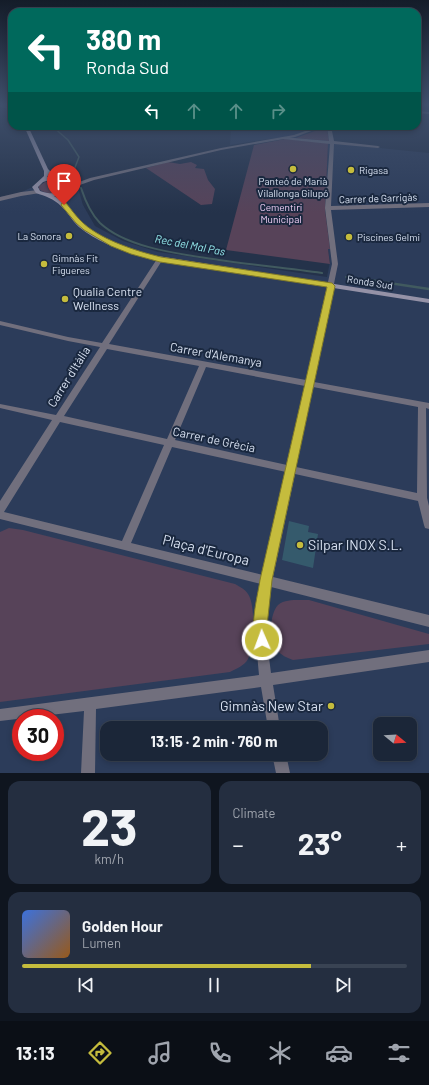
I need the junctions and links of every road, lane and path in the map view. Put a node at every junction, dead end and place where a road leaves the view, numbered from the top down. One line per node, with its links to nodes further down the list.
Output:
1 (33, 141): 6 (main road)
2 (265, 141): 8 (street)
3 (313, 141): 4 (street)
4 (332, 143): 5 (street); 20 (street)
5 (378, 147)
6 (47, 171): 7 (main road); 10 (main road)
7 (60, 178): 9 (main road); 10 (main road)
8 (92, 179): 9 (street); 11 (street)
9 (70, 180): 11 (main road)
10 (41, 181): 12 (main road)
11 (74, 185): 14 (main road)
12 (35, 186): 13 (main road); 15 (street)
13 (38, 192): 15 (street); 16 (main road, Ronda Sud)
14 (66, 192): 16 (main road, Ronda Sud); 18 (main road)
15 (21, 194): 17 (street)
16 (47, 195): 18 (main road, Ronda Sud)
17 (0, 199)
18 (64, 205): 21 (main road, Ronda Sud)
19 (429, 205): 20 (street, Carrer de Garrigàs)
20 (328, 208): 22 (street)
21 (160, 260): 22 (main road, Ronda Sud); 25 (street, Carrer d'Itàlia)
22 (332, 286): 23 (main road, Ronda Sud); 27 (street)
23 (429, 300)
24 (0, 323): 25 (street, Carrer d'Alemanya)
25 (103, 346): 26 (street, Carrer d'Alemanya); 30 (street, Carrer d'Itàlia)
26 (203, 365): 27 (street, Carrer d'Alemanya); 31 (street)
27 (310, 384): 28 (street, Carrer d'Alemanya); 32 (street)
28 (426, 405): 33 (street)
29 (2, 406): 30 (street, Carrer de Grècia)
30 (58, 419): 31 (street, Carrer de Grècia); 34 (street, Carrer d'Itàlia)
31 (170, 443): 32 (street, Carrer de Grècia); 37 (street)
32 (292, 468): 33 (street, Carrer de Grècia); 38 (street)
33 (422, 498): 36 (street)
34 (0, 509)
35 (0, 515): 37 (street, Plaça d'Europa)
36 (429, 525)
37 (125, 546): 38 (street, Plaça d'Europa)
38 (266, 580): 39 (street, Plaça d'Europa); 41 (street)
39 (429, 621)
40 (429, 656): 41 (street)
41 (266, 680): 42 (street); 44 (street)
42 (90, 705): 43 (street); 46 (street)
43 (0, 715)
44 (273, 721)
45 (280, 761): 47 (street)
46 (88, 773)
47 (283, 773)

